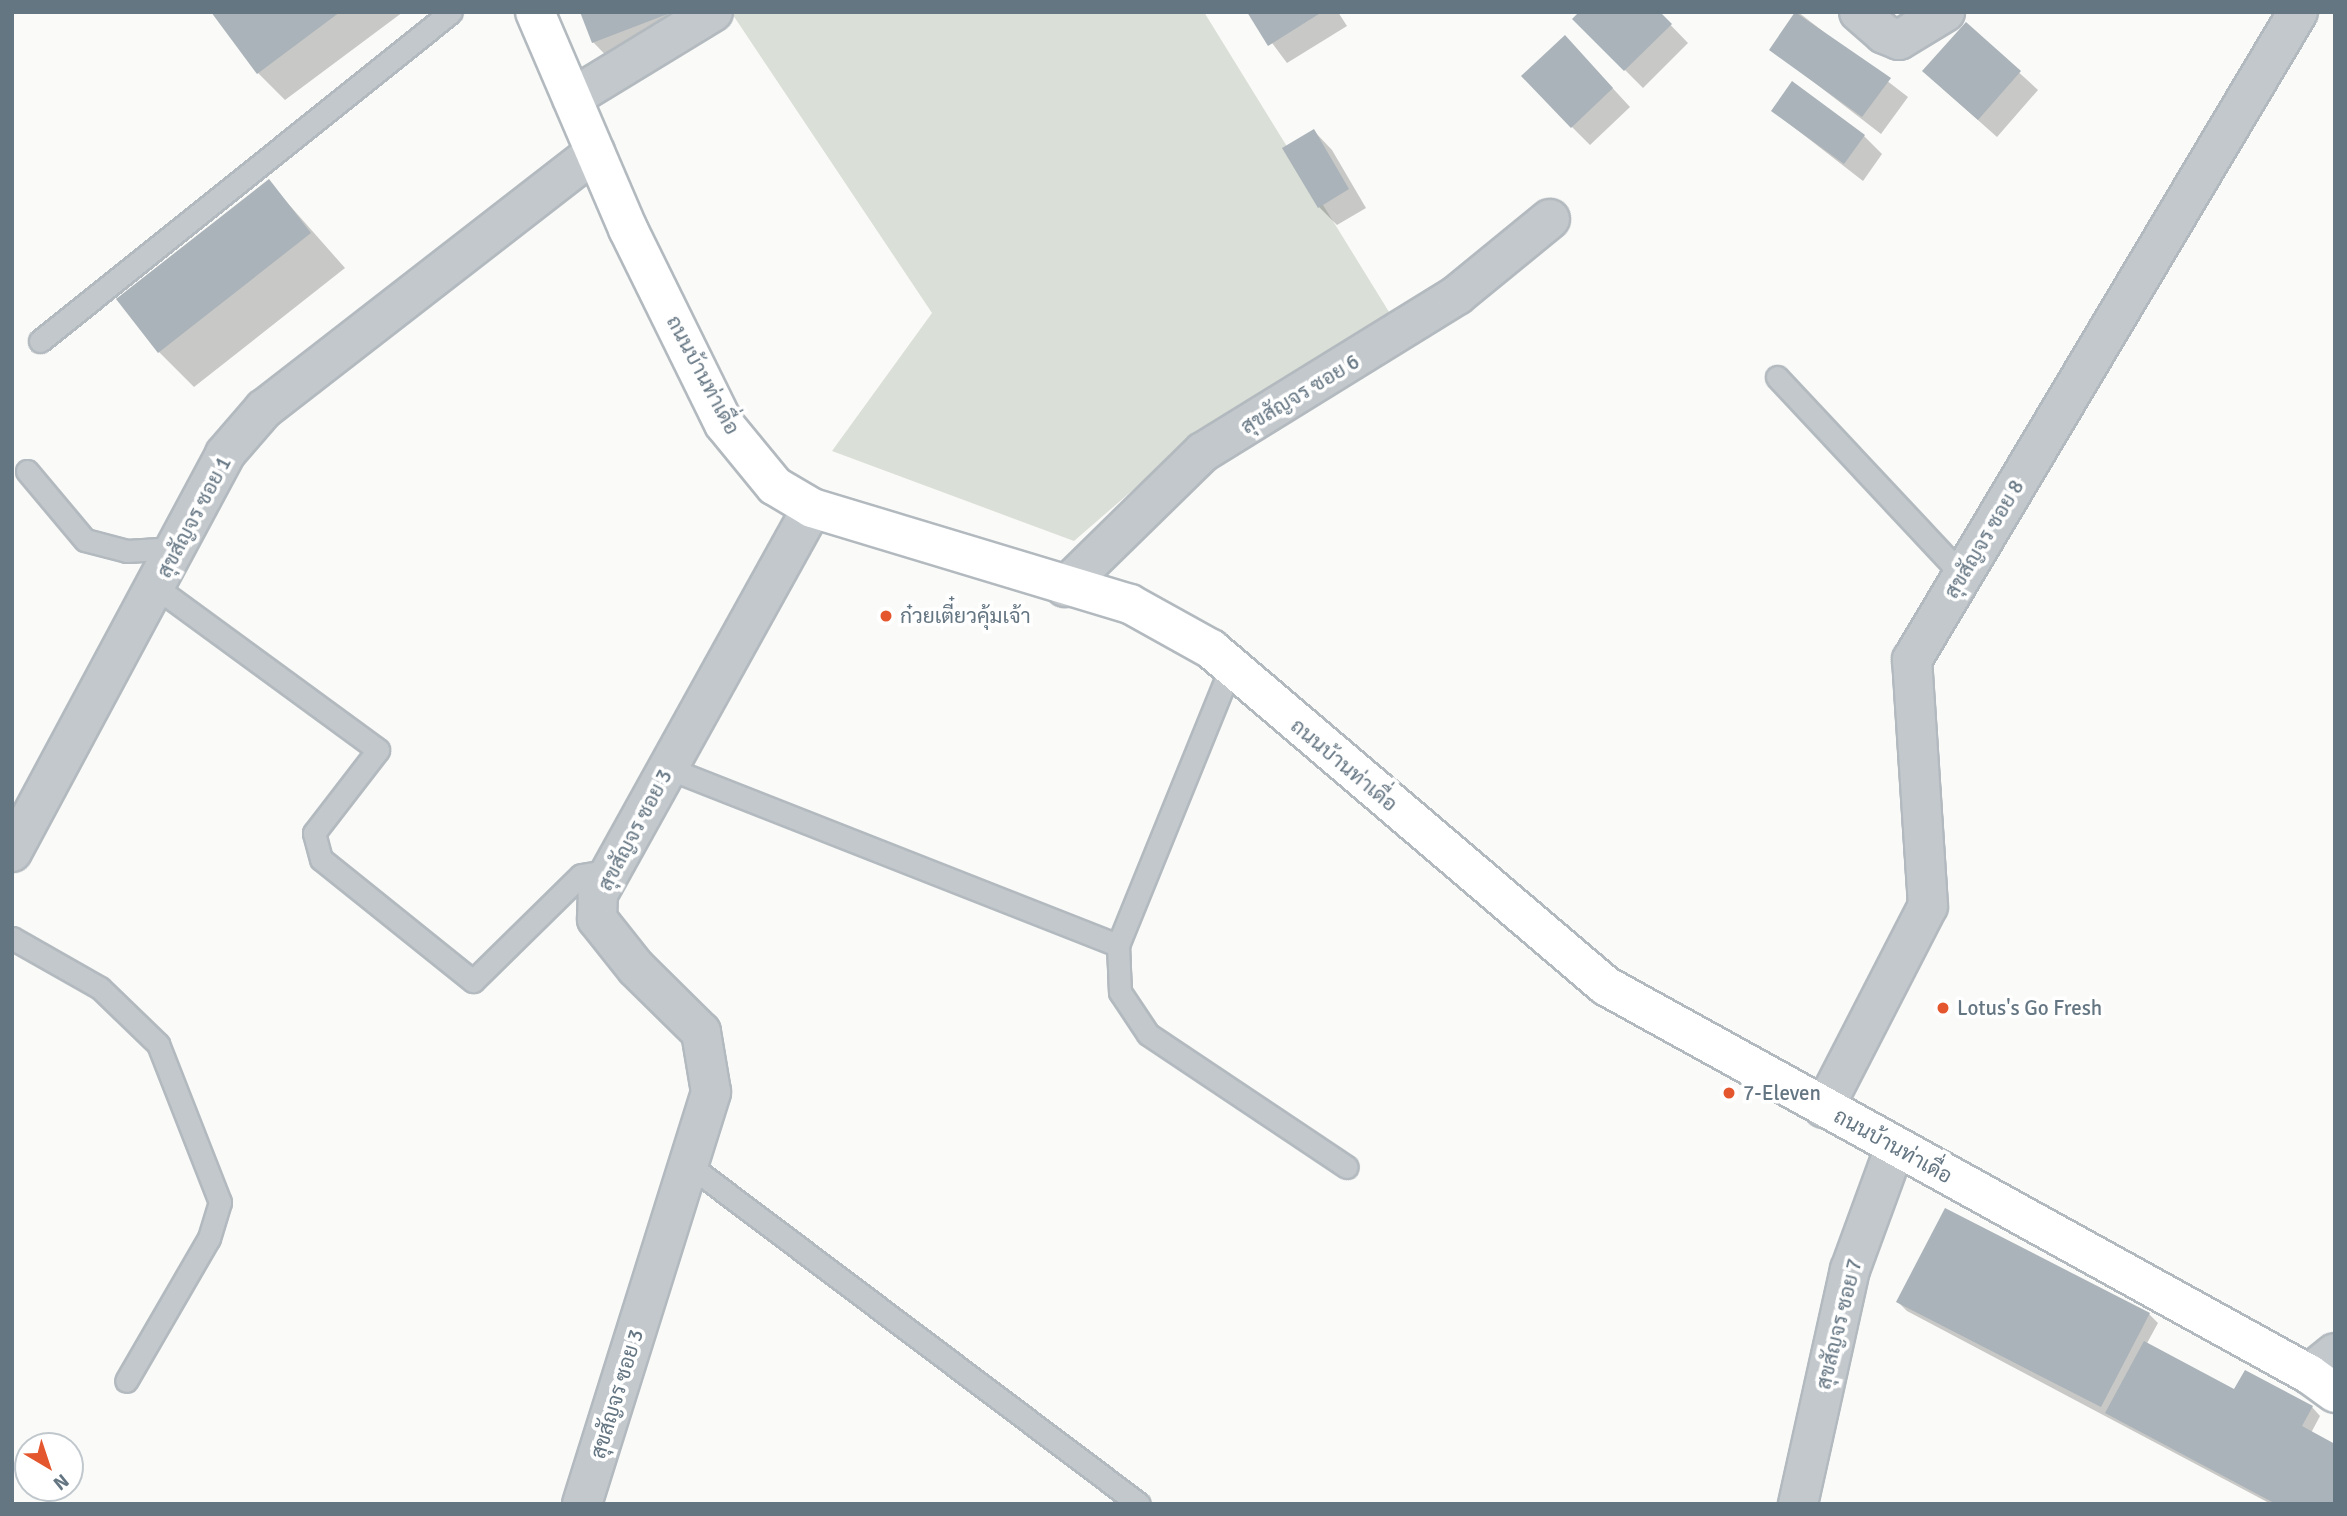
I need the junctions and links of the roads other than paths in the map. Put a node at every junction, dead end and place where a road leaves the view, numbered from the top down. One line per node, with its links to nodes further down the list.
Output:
1 (451, 12): 10 (lane)
2 (535, 12): 7 (street, ถนนบ้านท่าเดื่อ)
3 (713, 12): 7 (street)
4 (1859, 12): 5 (street)
5 (1945, 12)
6 (2298, 12): 15 (street, สุขสัญจร ซอย 8)
7 (572, 98): 8 (street, ถนนบ้านท่าเดื่อ)
8 (595, 152): 13 (street, ถนนบ้านท่าเดื่อ); 14 (street, สุขสัญจร ซอย 1)
9 (1550, 219): 16 (street, สุขสัญจร ซอย 6)
10 (40, 341)
11 (1777, 377): 15 (lane)
12 (27, 471): 14 (lane)
13 (812, 508): 16 (street, ถนนบ้านท่าเดื่อ); 19 (street, สุขสัญจร ซอย 3)
14 (175, 548): 17 (street, สุขสัญจร ซอย 1)
15 (1962, 575): 24 (street, สุขสัญจร ซอย 8)
16 (1065, 587): 18 (street, ถนนบ้านท่าเดื่อ)
17 (157, 588): 20 (street, สุขสัญจร ซอย 1); 21 (lane)
18 (1231, 667): 23 (lane); 24 (street, ถนนบ้านท่าเดื่อ)
19 (668, 768): 21 (street, สุขสัญจร ซอย 3); 23 (lane)
20 (12, 852)
21 (607, 871): 26 (street, สุขสัญจร ซอย 3)
22 (12, 939): 29 (lane)
23 (1118, 945): 27 (lane)
24 (1824, 1108): 25 (street, ถนนบ้านท่าเดื่อ)
25 (1895, 1147): 28 (street, ถนนบ้านท่าเดื่อ); 32 (street, สุขสัญจร ซอย 7)
26 (688, 1165): 30 (street, สุขสัญจร ซอย 3); 31 (lane)
27 (1346, 1167)
28 (2326, 1374)
29 (125, 1381)
30 (582, 1504)
31 (1139, 1504)
32 (1798, 1504)

